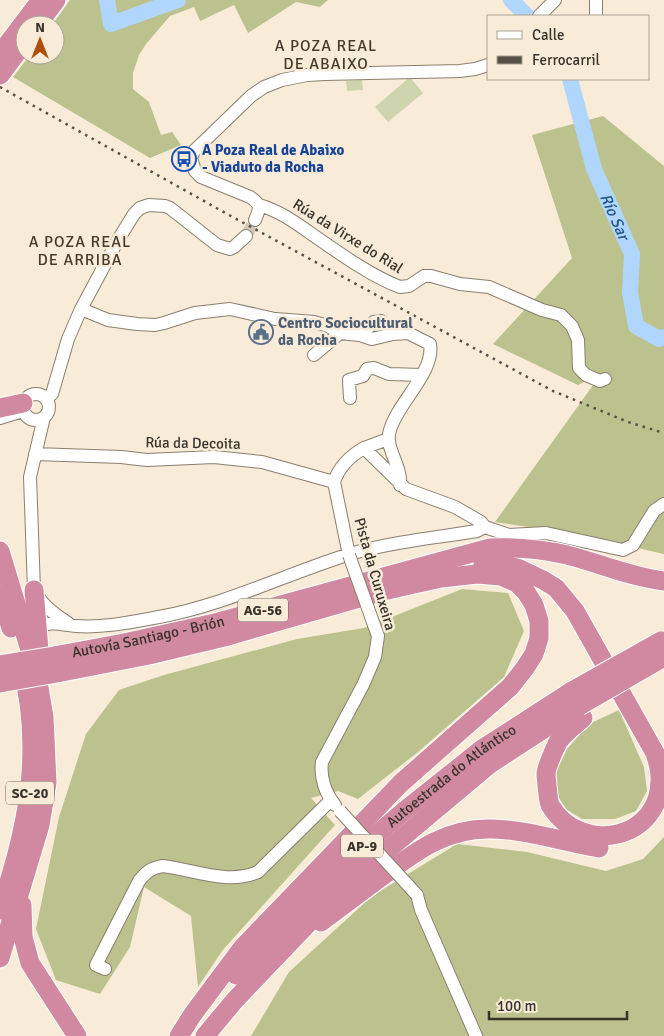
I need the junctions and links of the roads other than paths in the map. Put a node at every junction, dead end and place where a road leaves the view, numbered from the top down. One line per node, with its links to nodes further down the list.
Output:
1 (41, 0): 8 (highway)
2 (56, 0): 5 (highway)
3 (596, 0): 7 (street)
4 (553, 2): 6 (street)
5 (45, 15)
6 (540, 15)
7 (596, 15)
8 (0, 54)
9 (15, 55): 11 (highway)
10 (487, 65): 12 (street)
11 (0, 75)
12 (259, 205): 13 (street); 21 (street, Rúa da Virxe do Rial)
13 (255, 220)
14 (246, 236): 15 (street)
15 (81, 309): 17 (street); 22 (street)
16 (381, 321): 18 (street)
17 (340, 333): 18 (street); 19 (street)
18 (360, 335): 20 (street)
19 (314, 355)
20 (422, 375): 23 (street); 28 (street)
21 (605, 380)
22 (45, 398): 24 (street); 27 (street)
23 (350, 398)
24 (23, 407): 25 (highway); 26 (street); 27 (street)
25 (0, 408)
26 (0, 418)
27 (44, 418): 30 (street)
28 (388, 439): 29 (street); 32 (street)
29 (364, 448): 31 (street); 32 (street)
30 (35, 454): 31 (street, Rúa da Decoita); 39 (street)
31 (334, 482): 36 (street, Pista da Curuxeira)
32 (400, 485): 34 (street)
33 (664, 504): 34 (street)
34 (485, 527): 36 (street)
35 (0, 551): 48 (highway, SC-20)
36 (349, 554): 42 (street); 53 (street, Pista da Curuxeira, bridge)
37 (469, 554): 38 (highway, Autovía Santiago - Brión); 46 (highway, Autovía Santiago - Brión / AG-56); 52 (highway)
38 (664, 581)
39 (34, 590): 42 (street); 43 (highway)
40 (383, 591): 46 (highway, Autovía Santiago - Brión / AG-56); 51 (highway); 61 (highway)
41 (0, 594): 48 (highway, SC-20)
42 (73, 626): 43 (street)
43 (37, 630): 50 (highway)
44 (663, 646): 51 (highway, Autoestrada do Atlántico / AP-9, bridge)
45 (0, 665): 46 (highway, Autovía Santiago - Brión / AG-56, bridge)
46 (55, 665): 49 (highway, Autovía Santiago - Brión / AG-56, bridge)
47 (664, 668): 51 (highway)
48 (30, 672): 50 (highway, SC-20); 56 (highway, SC-20)
49 (0, 683)
50 (41, 697): 55 (highway, SC-20)
51 (578, 705): 57 (highway, Autoestrada do Atlántico / AP-9); 62 (highway, Autoestrada do Atlántico / AP-9)
52 (664, 754)
53 (330, 800): 59 (street); 64 (street, Pista da Curuxeira, bridge)
54 (664, 808): 57 (highway)
55 (20, 890): 58 (highway, SC-20); 60 (highway)
56 (0, 910)
57 (278, 954): 63 (highway, Autoestrada do Atlántico / AP-9)
58 (0, 958)
59 (105, 970)
60 (77, 1036)
61 (179, 1036)
62 (183, 1036)
63 (205, 1036)
64 (476, 1036)

